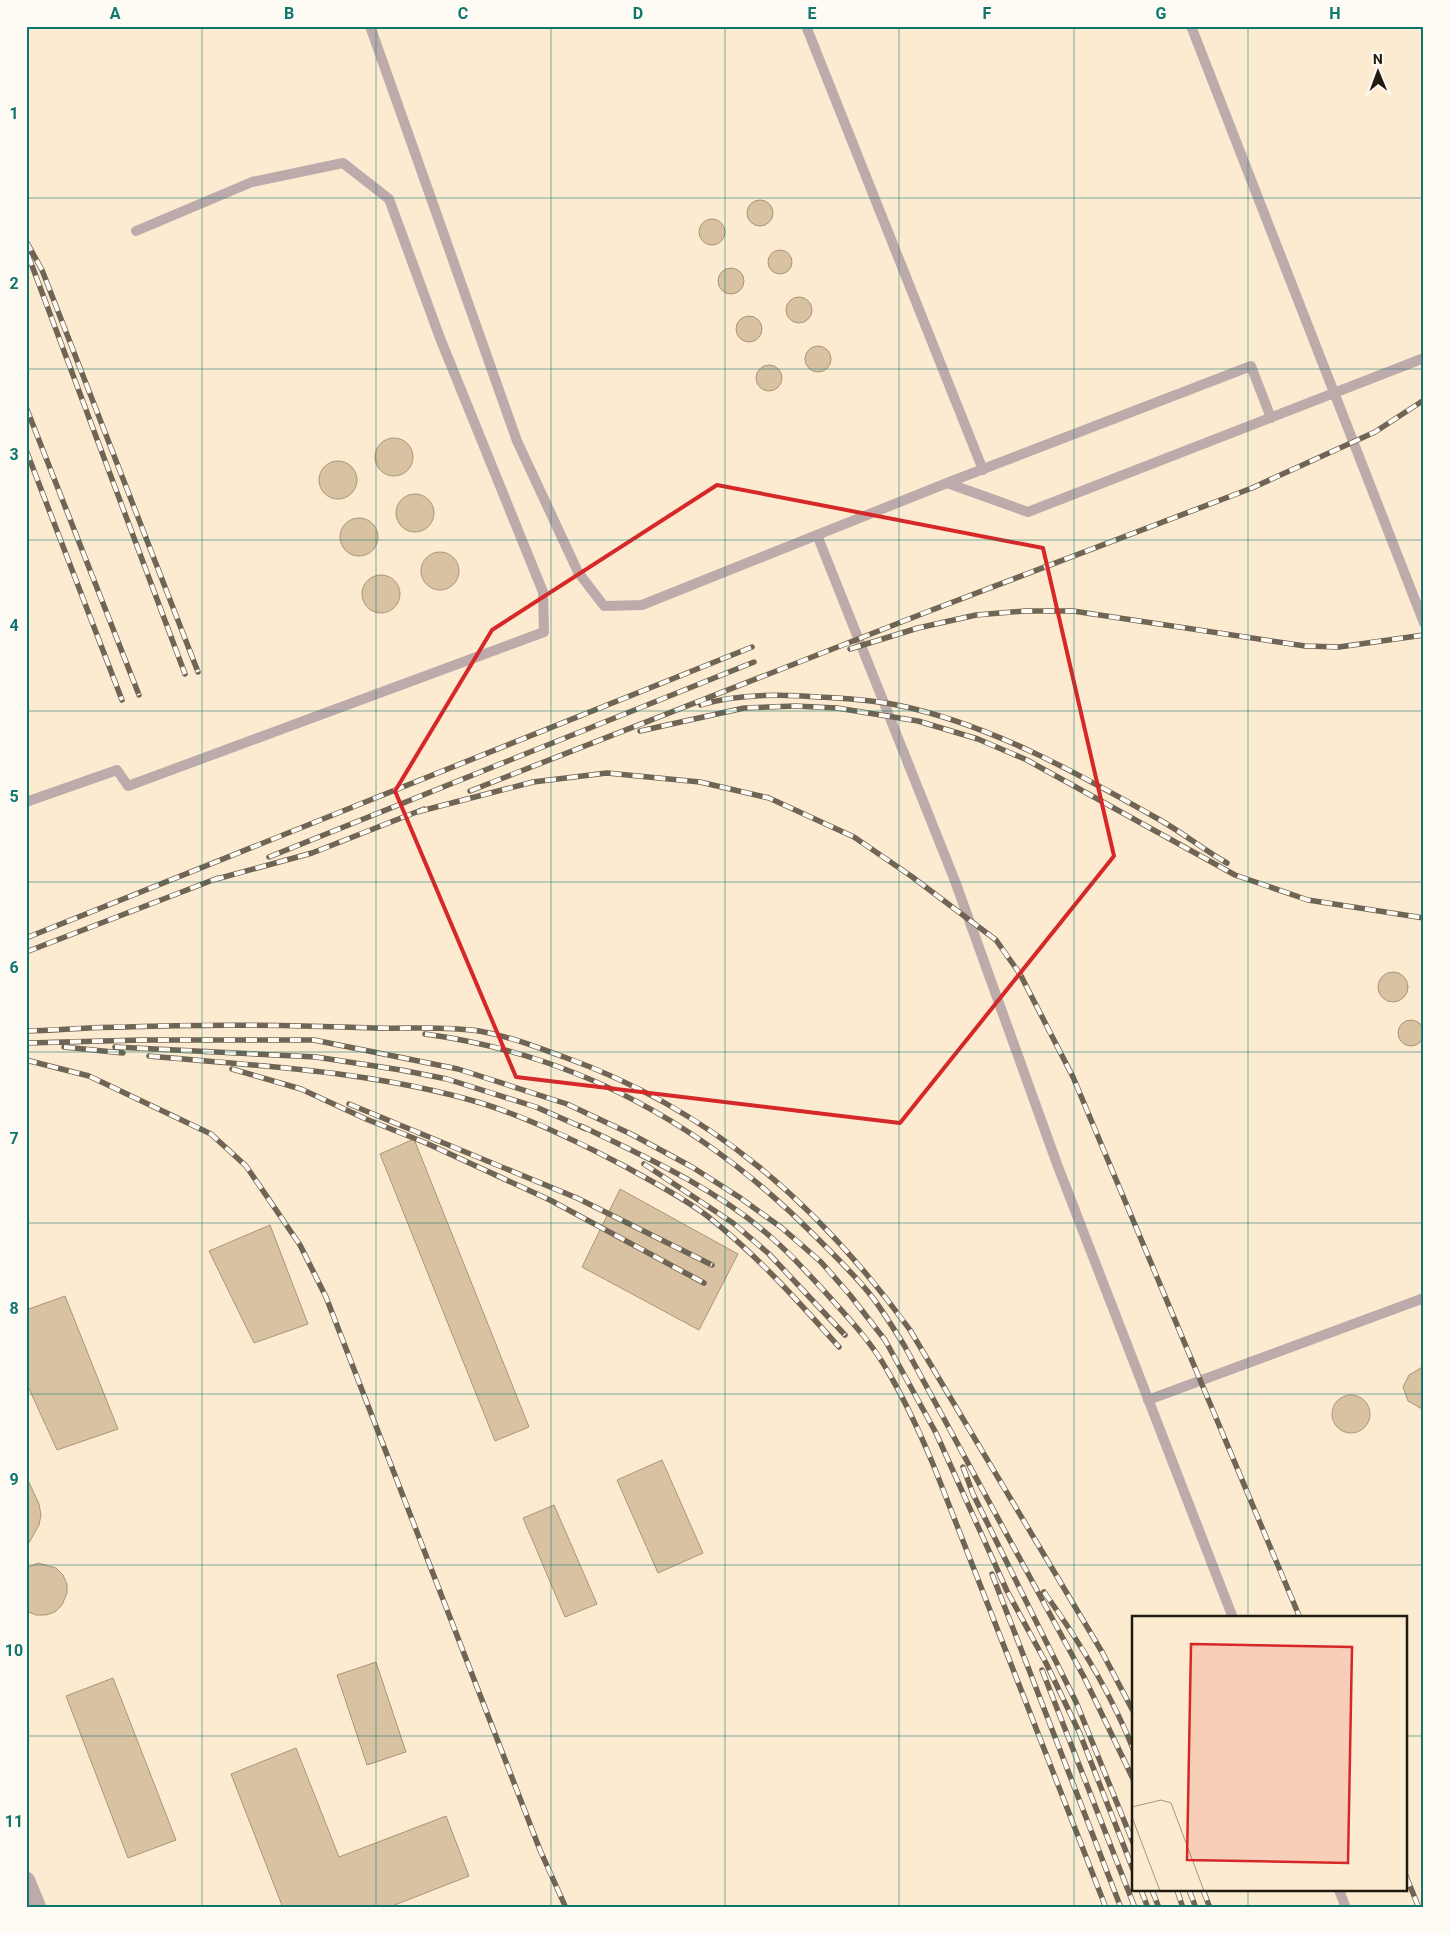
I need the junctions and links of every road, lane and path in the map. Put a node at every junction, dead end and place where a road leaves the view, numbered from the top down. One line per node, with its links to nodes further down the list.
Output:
1 (370, 26): 10 (lane)
2 (806, 26): 8 (lane)
3 (1191, 26): 6 (lane)
4 (136, 231): 12 (lane)
5 (1424, 358): 6 (lane)
6 (1333, 394): 7 (lane); 11 (lane)
7 (1271, 418): 8 (lane); 9 (lane)
8 (983, 470): 9 (lane)
9 (947, 483): 10 (lane)
10 (817, 535): 14 (lane)
11 (1424, 623)
12 (26, 802)
13 (1424, 1298): 14 (lane)
14 (1148, 1400): 15 (lane)
15 (1232, 1616)
16 (26, 1881): 18 (street)
17 (1340, 1892): 19 (lane)
18 (37, 1908)
19 (1346, 1908)

